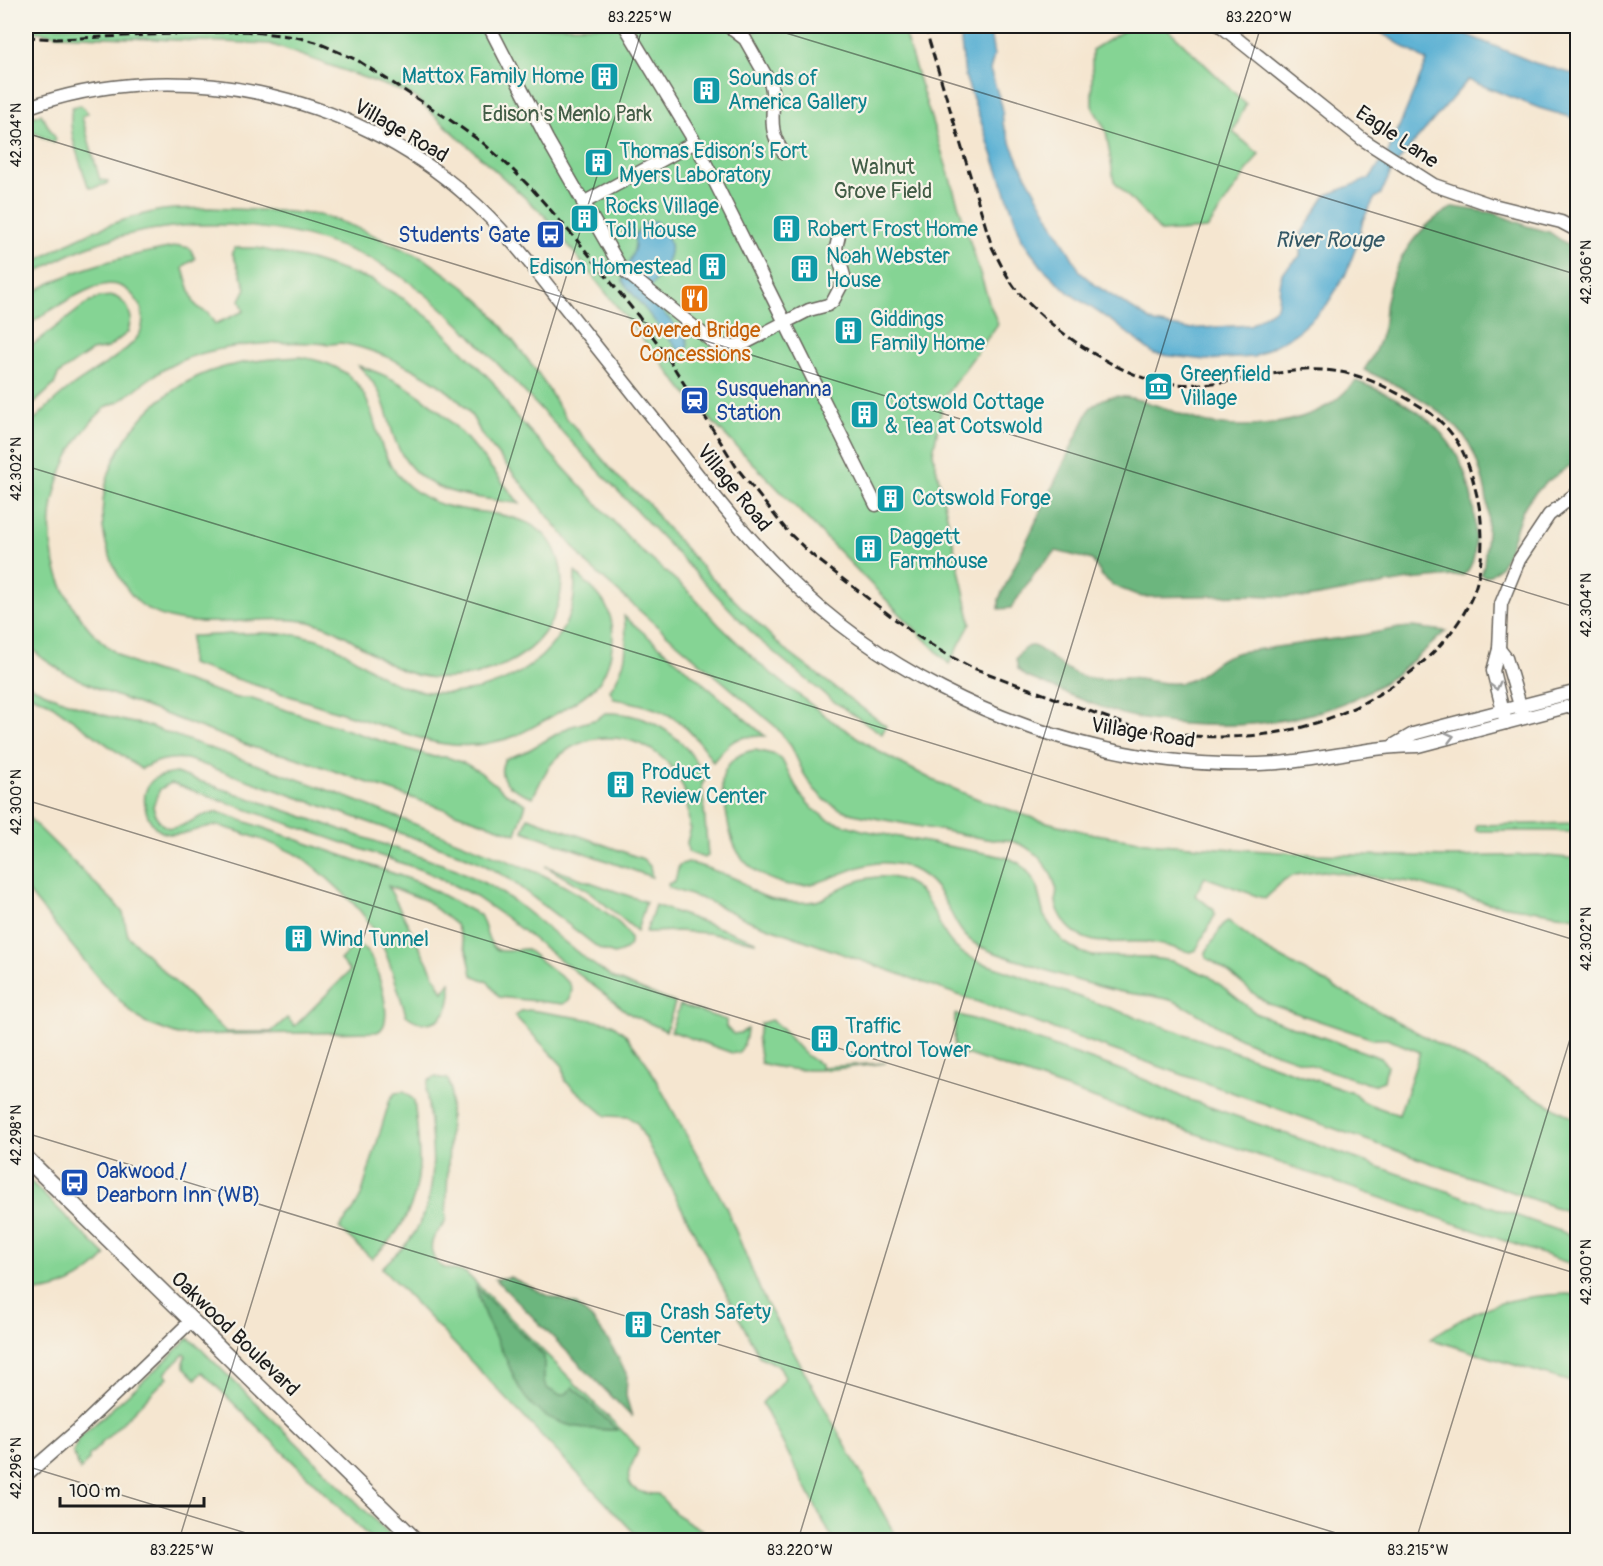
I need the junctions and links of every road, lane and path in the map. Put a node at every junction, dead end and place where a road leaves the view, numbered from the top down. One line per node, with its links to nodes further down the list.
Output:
1 (489, 26): 8 (street)
2 (625, 26): 6 (street)
3 (728, 26): 7 (street)
4 (1221, 26): 9 (street, Eagle Lane)
5 (26, 108): 18 (street, Village Road)
6 (695, 142): 8 (street); 11 (street)
7 (783, 152)
8 (583, 203): 11 (street)
9 (1578, 231)
10 (839, 235): 11 (street)
11 (785, 322): 13 (street)
12 (1578, 492): 14 (street)
13 (876, 505)
14 (1499, 649): 17 (street); 18 (street, one-way to 18)
15 (1578, 691): 17 (street, Village Road)
16 (1578, 704): 17 (street, Village Road)
17 (1522, 712): 18 (street, Village Road)
18 (1504, 717)
19 (26, 1158): 20 (main road, Oakwood Boulevard)
20 (191, 1321): 21 (street); 22 (main road, Oakwood Boulevard)
21 (26, 1474)
22 (415, 1540)

